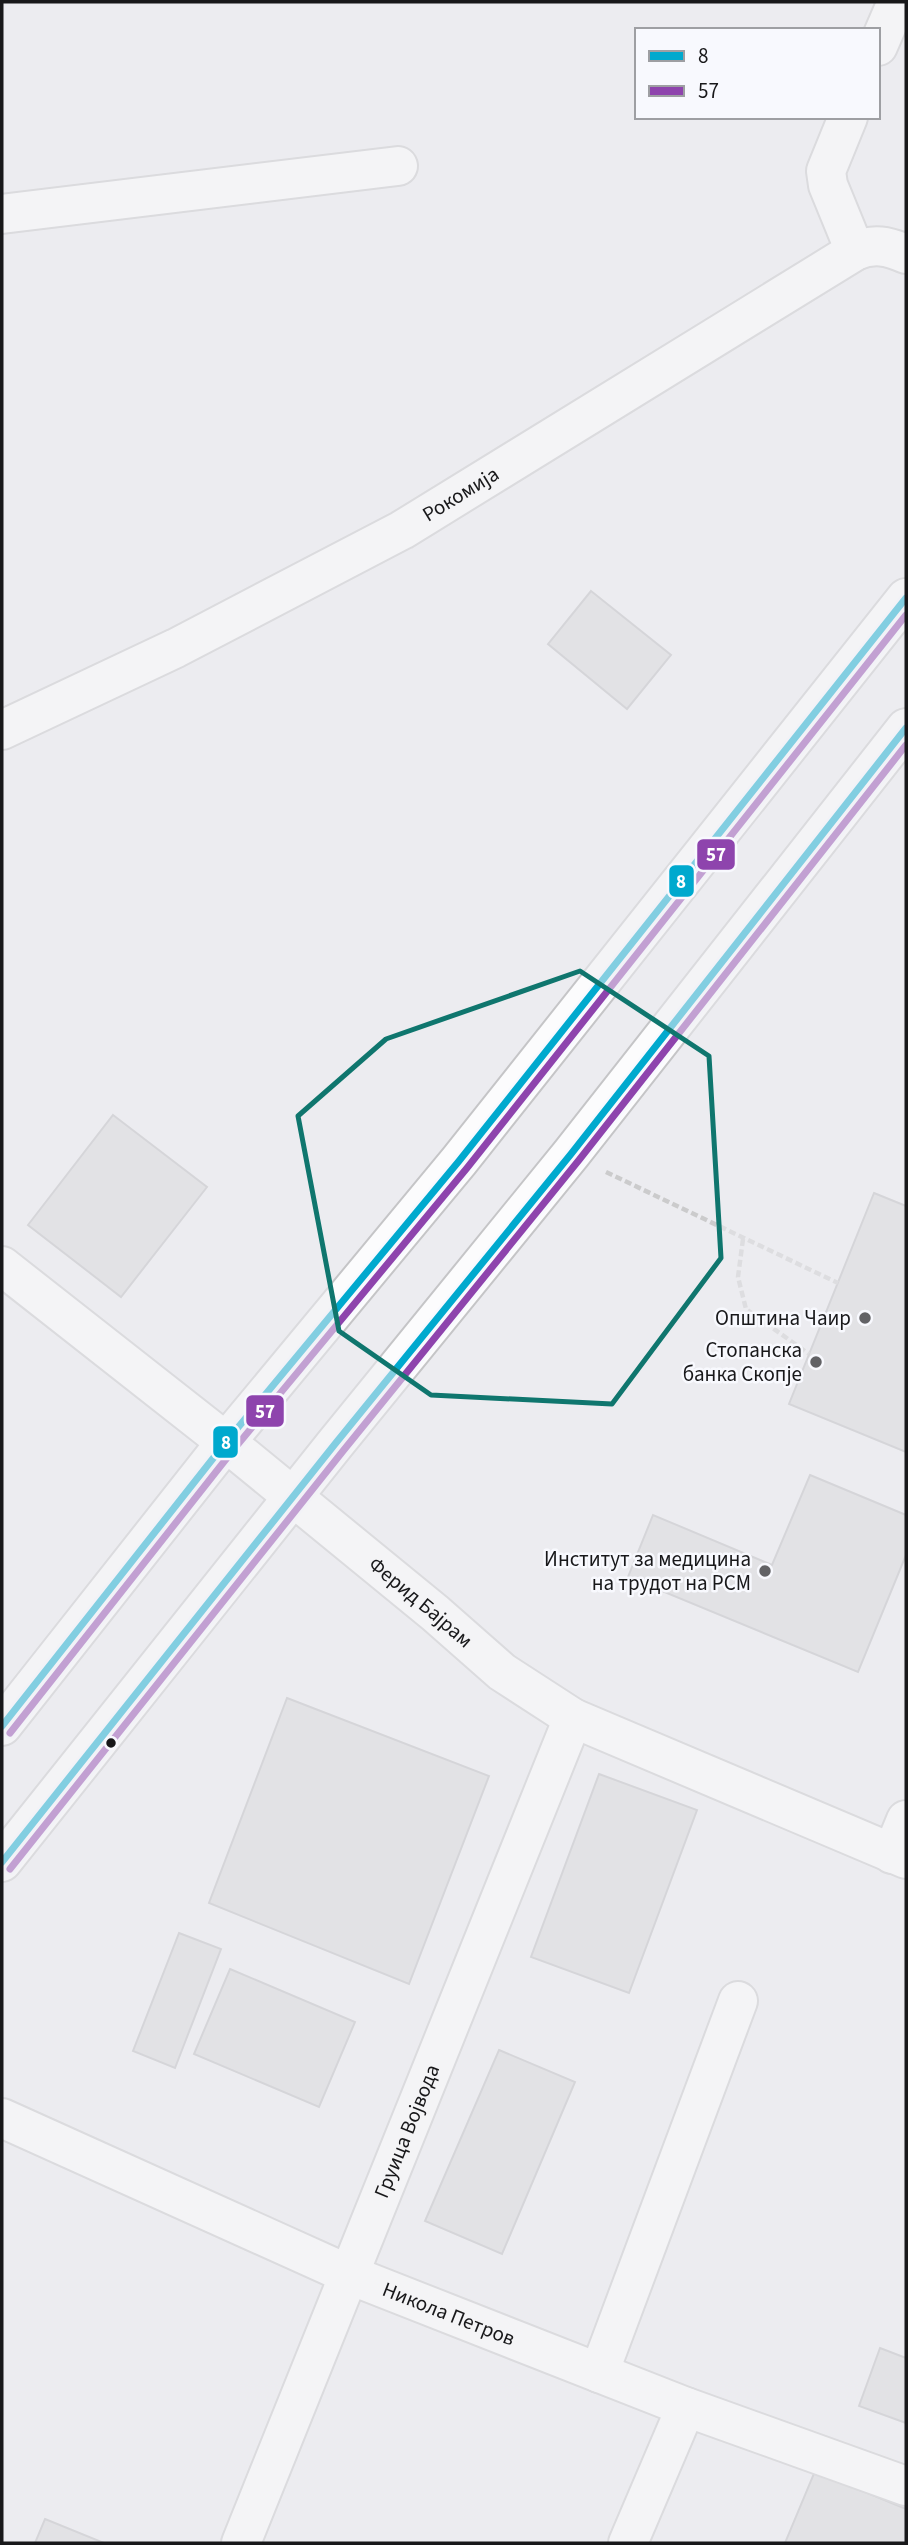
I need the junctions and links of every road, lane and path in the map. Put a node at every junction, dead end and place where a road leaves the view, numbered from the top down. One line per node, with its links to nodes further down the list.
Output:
1 (897, 2): 2 (street)
2 (880, 41)
3 (847, 119): 6 (street)
4 (398, 166): 5 (street)
5 (2, 214)
6 (855, 251): 7 (street, Рокомија); 10 (street, Рокомија)
7 (906, 254)
8 (906, 598): 16 (street)
9 (906, 728): 11 (street)
10 (2, 730)
11 (571, 1154): 12 (path); 17 (street)
12 (743, 1239): 14 (path); 15 (path)
13 (2, 1266): 16 (street, Ферид Бајрам)
14 (838, 1283)
15 (809, 1354)
16 (226, 1442): 17 (street, Ферид Бајрам); 19 (street)
17 (293, 1497): 18 (street, Ферид Бајрам); 21 (street)
18 (573, 1718): 20 (street, Ферид Бајрам); 24 (street, Груица Војвода)
19 (2, 1726)
20 (902, 1844)
21 (2, 1862)
22 (738, 2001): 25 (street)
23 (2, 2118): 24 (street, Никола Петров)
24 (350, 2275): 25 (street, Никола Петров); 28 (street, Груица Војвода)
25 (599, 2373): 26 (street, Никола Петров)
26 (686, 2407): 27 (street, Никола Петров); 29 (street)
27 (906, 2486)
28 (242, 2543)
29 (628, 2543)

